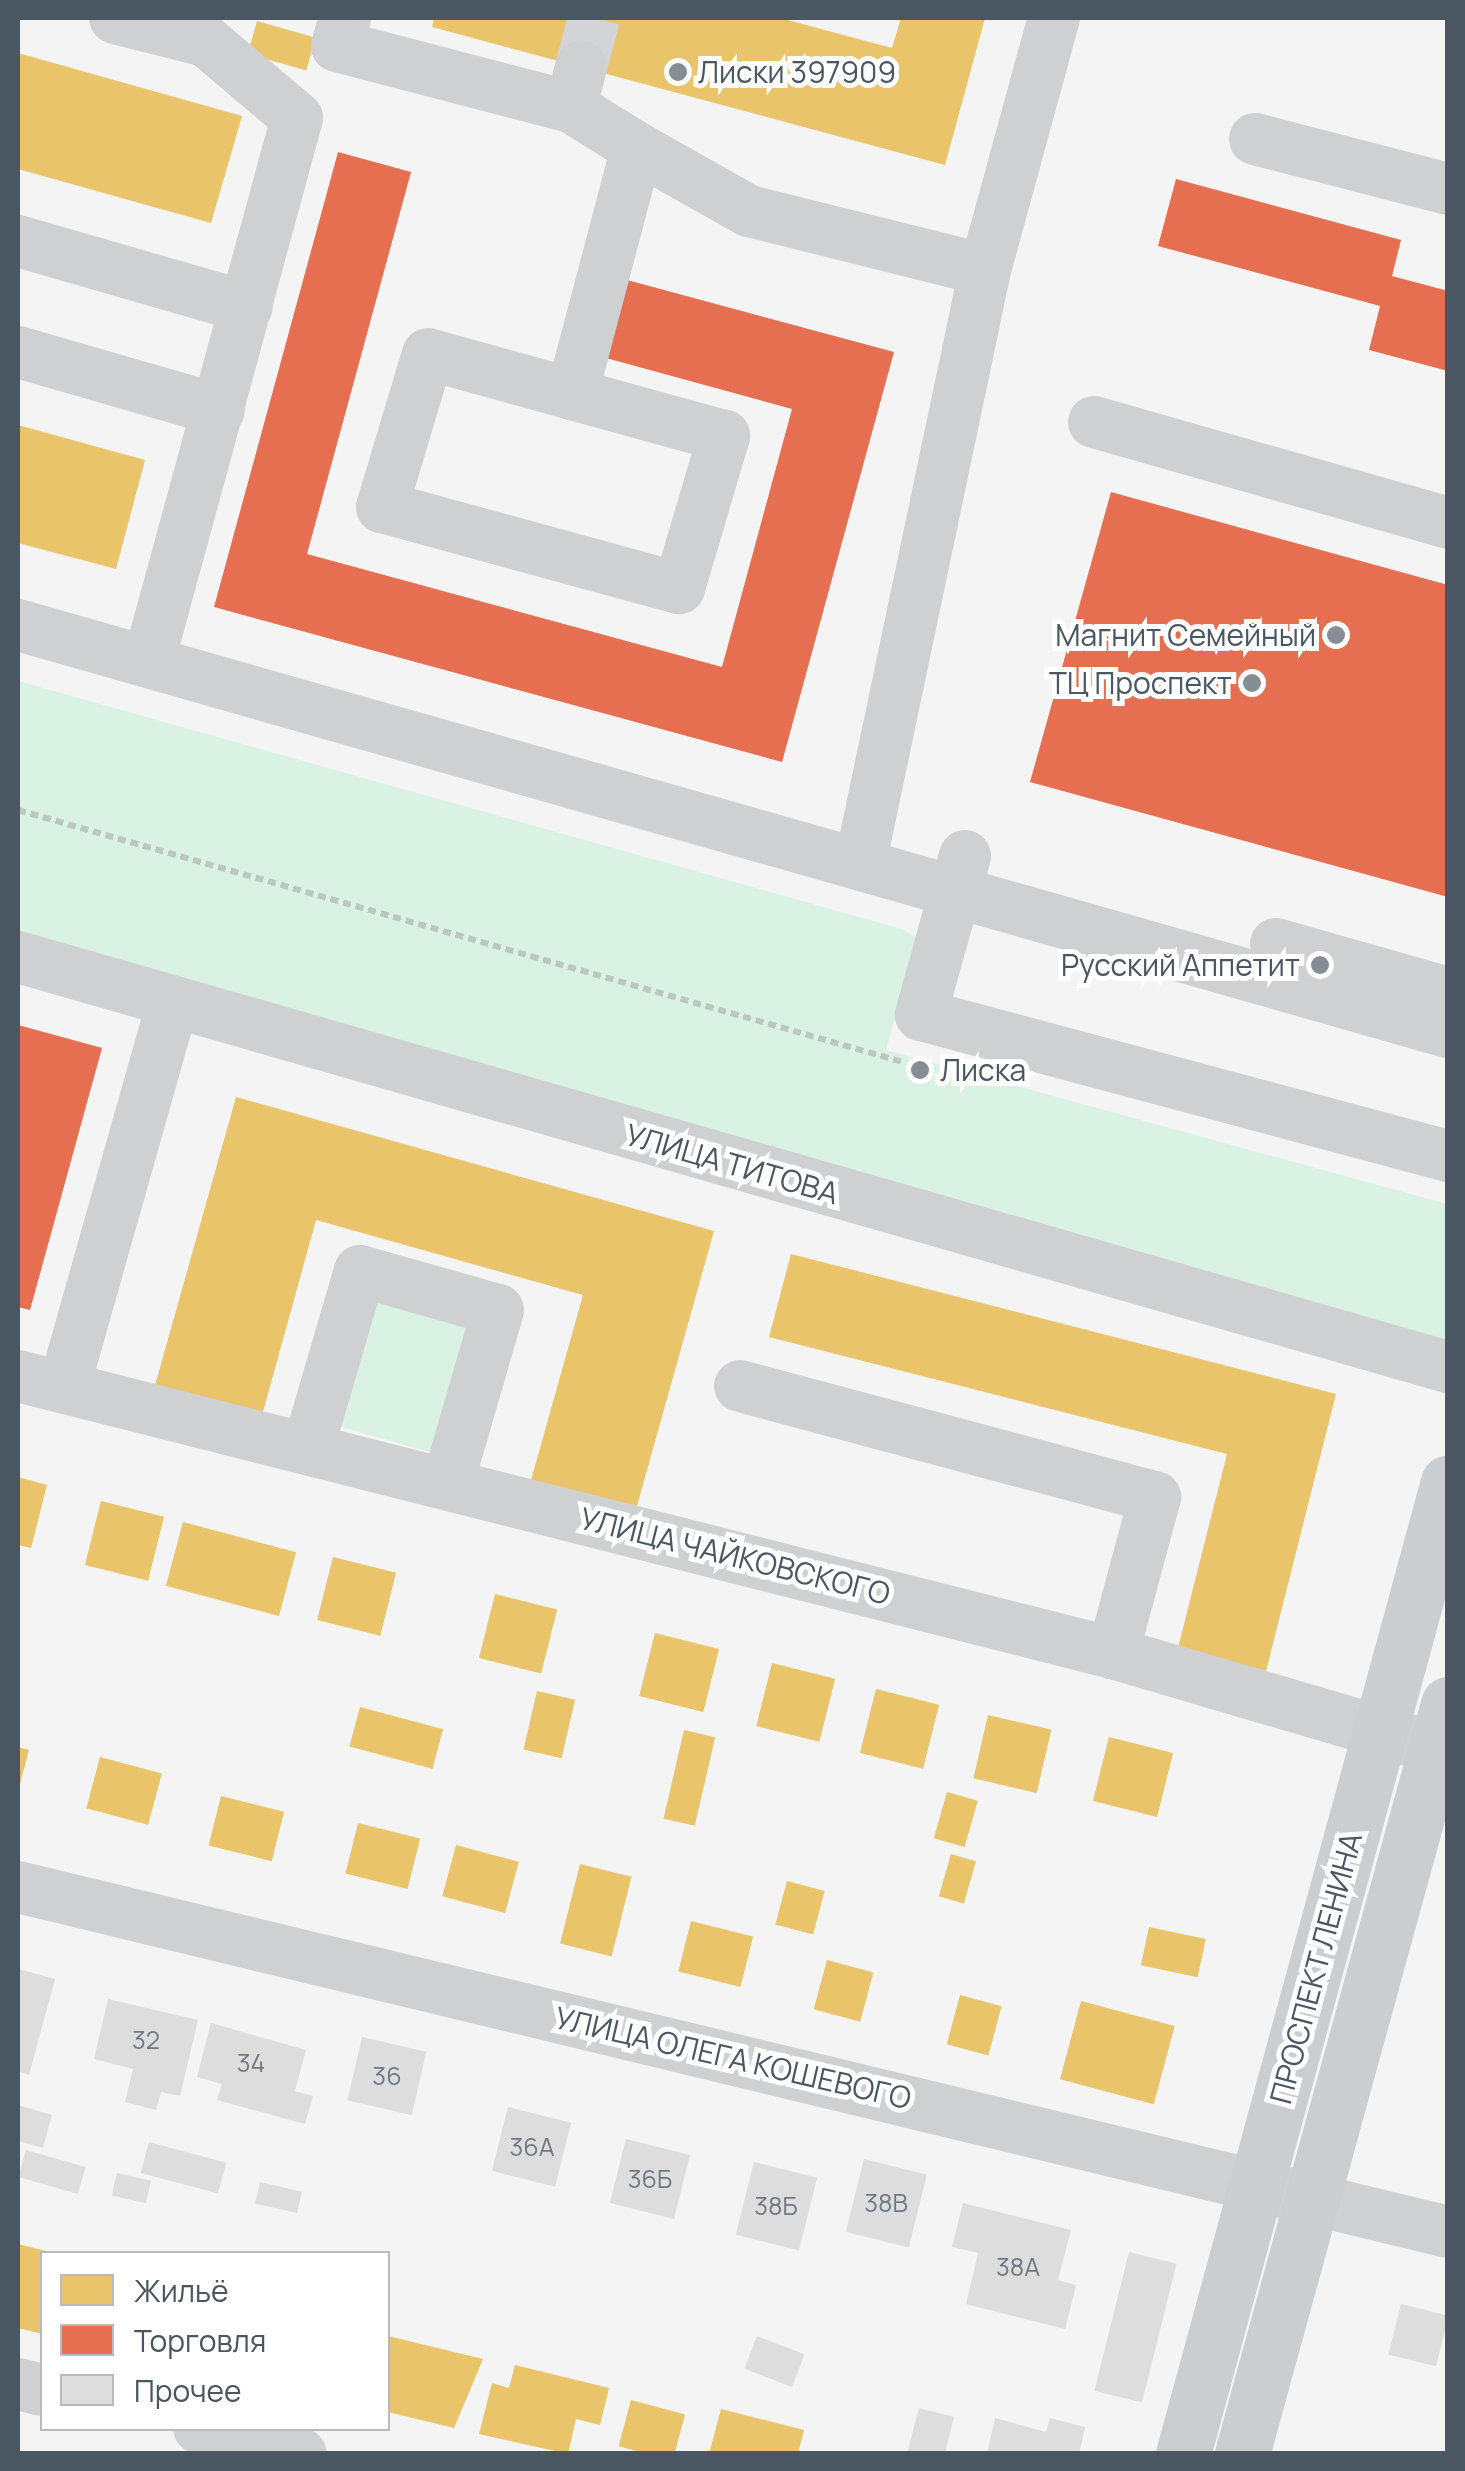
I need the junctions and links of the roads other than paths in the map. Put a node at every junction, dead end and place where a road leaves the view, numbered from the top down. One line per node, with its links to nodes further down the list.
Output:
1 (115, 18): 9 (street)
2 (345, 18): 5 (street)
3 (1054, 18): 8 (street)
4 (1255, 139): 6 (street)
5 (638, 148): 8 (street); 11 (street)
6 (1448, 189)
7 (18, 242): 9 (street)
8 (985, 270): 17 (street)
9 (247, 307): 12 (street)
10 (18, 352): 12 (street)
11 (572, 394): 11 (street)
12 (219, 410): 16 (street)
13 (1094, 422): 14 (street)
14 (1448, 523)
15 (18, 624): 16 (street)
16 (148, 660): 17 (street)
17 (860, 864): 18 (street)
18 (959, 888): 20 (street); 22 (street); 23 (street)
19 (18, 958): 21 (street, УЛИЦА ТИТОВА)
20 (1448, 993)
21 (172, 1005): 24 (street, УЛИЦА ТИТОВА); 25 (street)
22 (1448, 1032)
23 (1448, 1156)
24 (1448, 1367)
25 (41, 1381): 27 (street, УЛИЦА ЧАЙКОВСКОГО)
26 (740, 1386): 30 (street)
27 (309, 1444): 28 (street, УЛИЦА ЧАЙКОВСКОГО); 28 (street)
28 (448, 1482): 30 (street, УЛИЦА ЧАЙКОВСКОГО)
29 (1448, 1482): 31 (main road, ПРОСПЕКТ ЛЕНИНА)
30 (1113, 1653): 31 (street, УЛИЦА ЧАЙКОВСКОГО)
31 (1380, 1732): 32 (street, УЛИЦА ЧАЙКОВСКОГО); 34 (main road, ПРОСПЕКТ ЛЕНИНА)
32 (1444, 1734): 35 (main road, ПРОСПЕКТ ЛЕНИНА)
33 (18, 1886): 34 (street, УЛИЦА ОЛЕГА КОШЕВОГО)
34 (1257, 2184): 35 (street, УЛИЦА ОЛЕГА КОШЕВОГО); 39 (main road, ПРОСПЕКТ ЛЕНИНА)
35 (1312, 2196): 36 (street, УЛИЦА ОЛЕГА КОШЕВОГО); 40 (main road, ПРОСПЕКТ ЛЕНИНА)
36 (1448, 2232)
37 (211, 2431): 38 (street)
38 (302, 2454)
39 (1184, 2454)
40 (1242, 2454)

